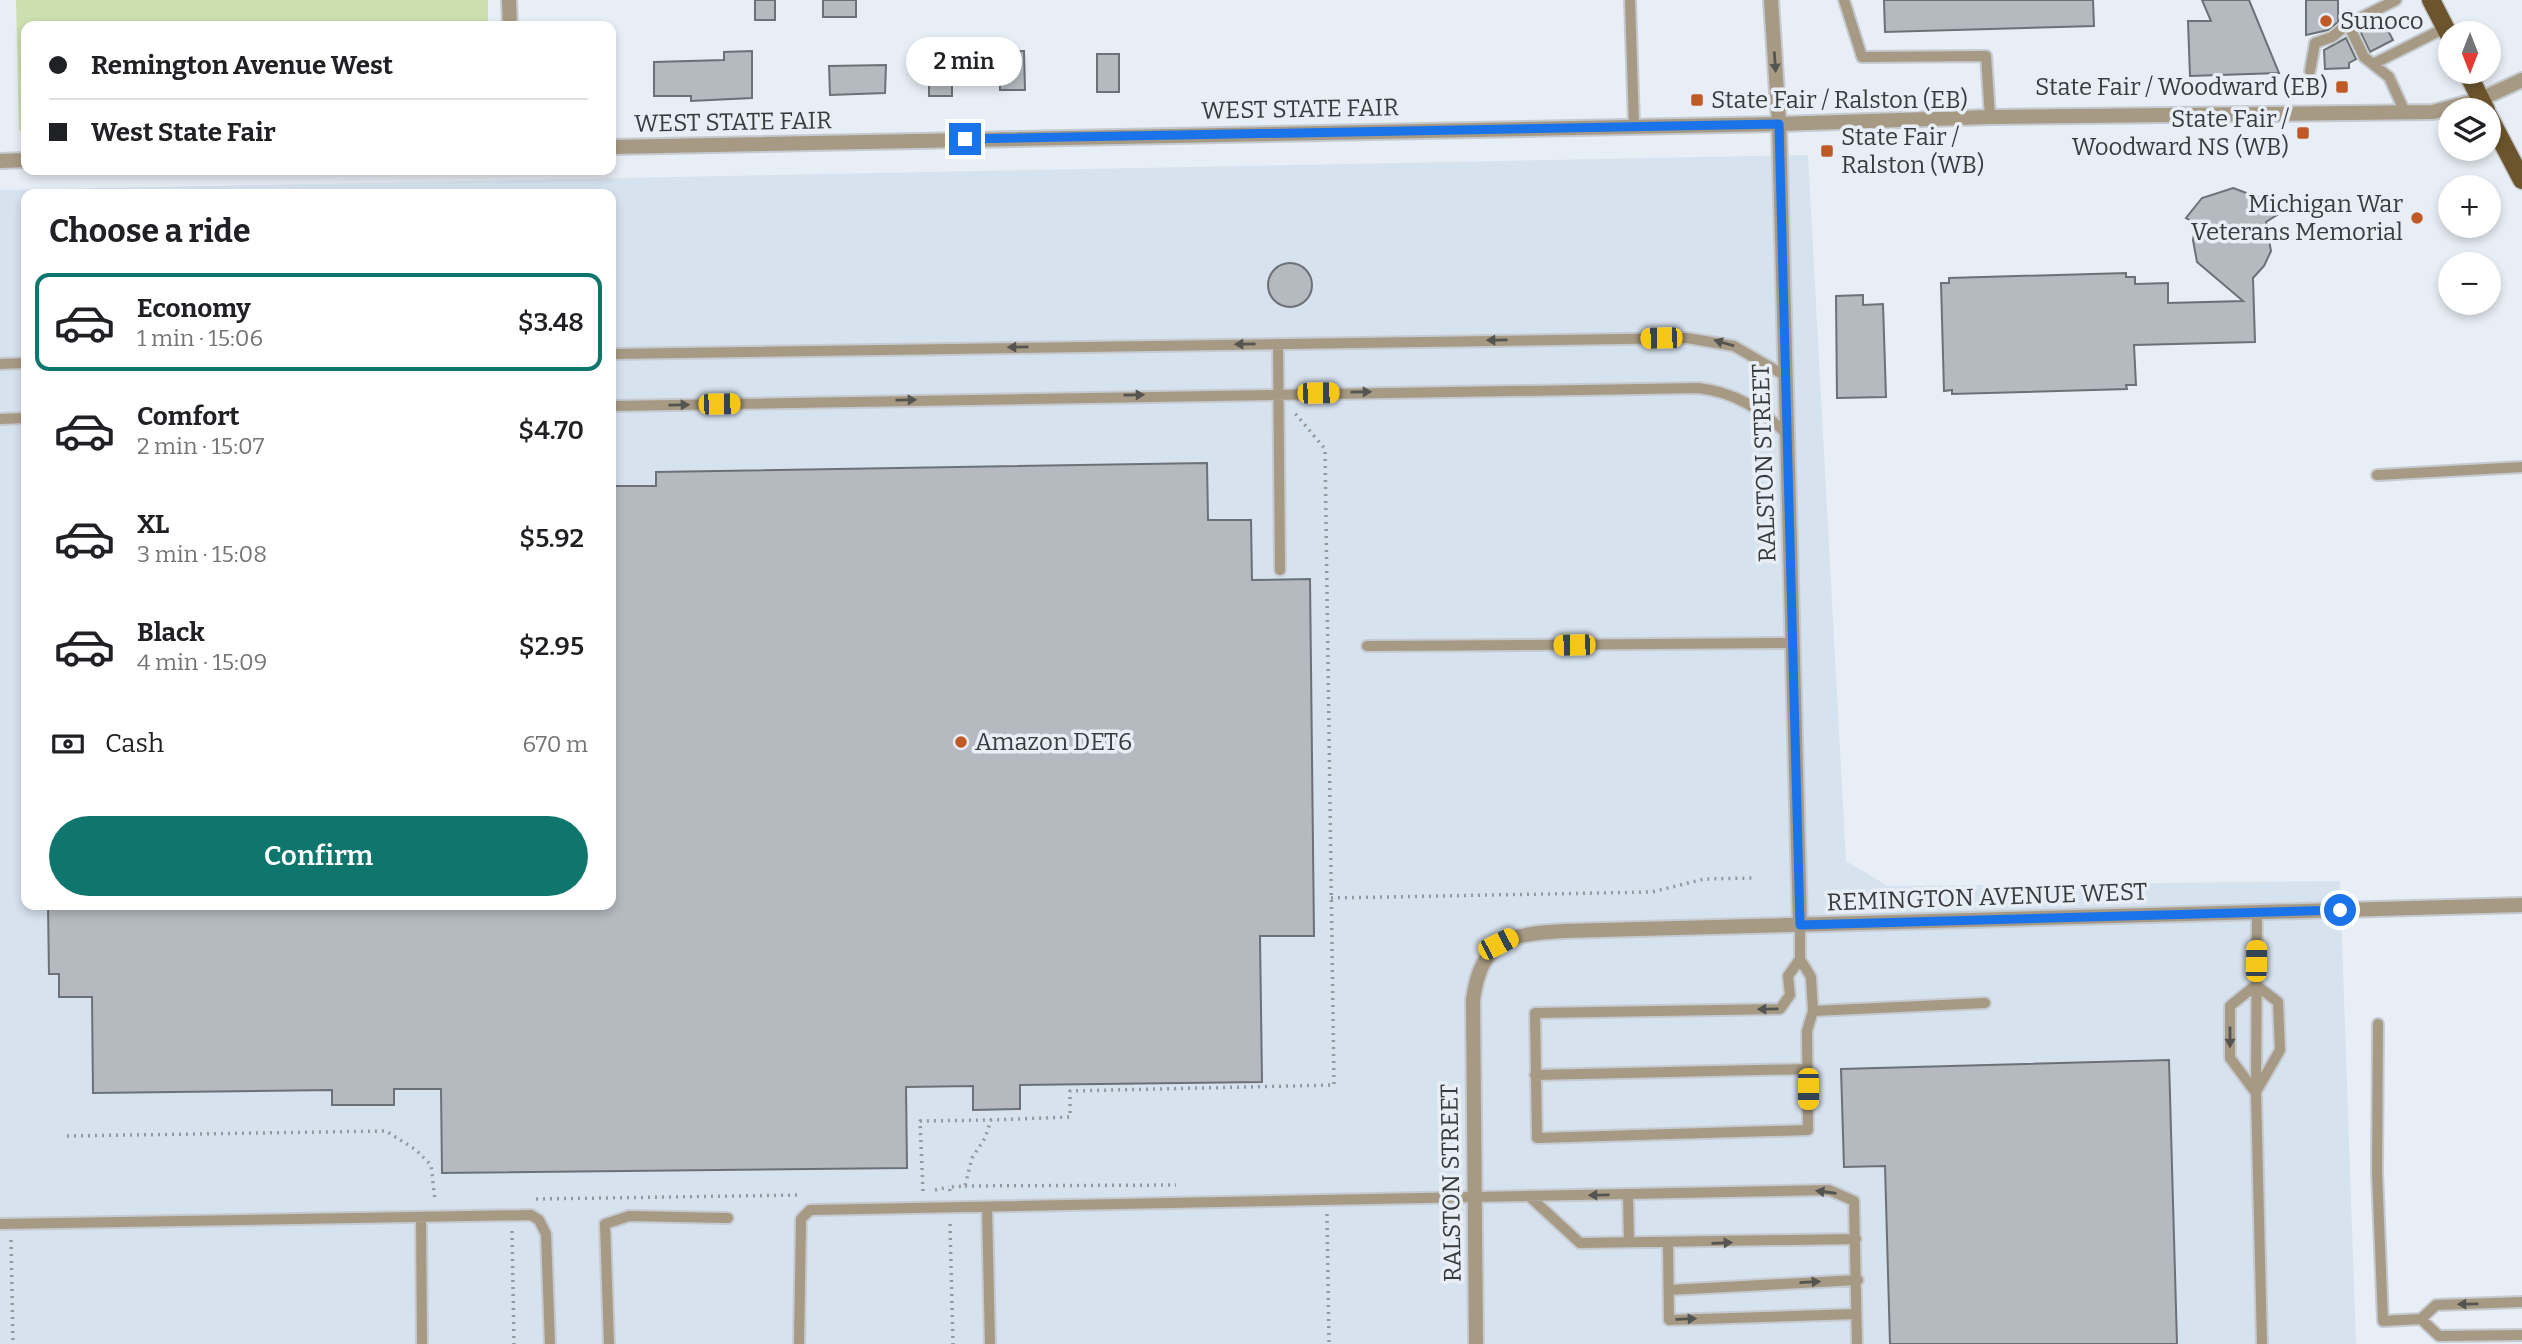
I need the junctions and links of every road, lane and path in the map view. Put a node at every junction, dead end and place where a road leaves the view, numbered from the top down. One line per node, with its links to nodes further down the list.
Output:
1 (509, 0): 7 (street)
2 (1630, 0): 19 (lane)
3 (1770, 0): 18 (street, RALSTON STREET, one-way to 18)
4 (1844, 0): 17 (lane)
5 (2396, 0): 9 (lane)
6 (2431, 0): 8 (main road)
7 (510, 21)
8 (2442, 21)
9 (2348, 24): 11 (lane); 12 (lane)
10 (2438, 37): 11 (lane)
11 (2373, 64): 15 (lane)
12 (2311, 71)
13 (2522, 80): 14 (street, WEST STATE FAIR)
14 (2498, 98)
15 (2404, 110): 16 (street, WEST STATE FAIR); 17 (street, WEST STATE FAIR)
16 (2438, 112)
17 (1990, 117): 18 (street, WEST STATE FAIR)
18 (1779, 124): 19 (street, WEST STATE FAIR); 29 (street, RALSTON STREET)
19 (1634, 125): 21 (street, WEST STATE FAIR)
20 (2501, 139): 24 (main road)
21 (616, 147)
22 (21, 160): 23 (street)
23 (0, 161)
24 (2522, 180)
25 (1278, 344): 26 (lane, one-way to 26); 29 (lane, one-way to 25); 30 (lane)
26 (616, 354)
27 (21, 363): 28 (lane)
28 (0, 364)
29 (1784, 375): 34 (street, RALSTON STREET)
30 (1278, 393): 31 (lane, one-way to 30); 34 (lane, one-way to 34); 37 (lane); 41 (path)
31 (616, 406)
32 (21, 418): 33 (lane)
33 (0, 419)
34 (1786, 432): 38 (street, RALSTON STREET)
35 (2522, 467): 36 (lane)
36 (2377, 475)
37 (1280, 570)
38 (1793, 643): 39 (lane); 44 (street, RALSTON STREET)
39 (1367, 646)
40 (1752, 878): 41 (path)
41 (1331, 898): 60 (path)
42 (2522, 905): 43 (street, REMINGTON AVENUE WEST)
43 (2257, 912): 44 (street, REMINGTON AVENUE WEST); 46 (lane)
44 (1800, 925): 45 (lane); 49 (street, REMINGTON AVENUE WEST)
45 (1800, 959): 48 (lane); 52 (lane, one-way to 52)
46 (2256, 985): 53 (lane); 53 (lane); 53 (lane, one-way to 53)
47 (1985, 1003): 48 (lane)
48 (1814, 1012): 51 (lane)
49 (1472, 1021): 57 (street, RALSTON STREET)
50 (2378, 1024): 72 (lane)
51 (1807, 1069): 52 (lane); 52 (lane)
52 (1535, 1075)
53 (2256, 1093): 83 (lane)
54 (67, 1136): 58 (path)
55 (1628, 1195): 56 (lane, one-way to 56); 65 (lane, one-way to 55); 66 (lane)
56 (1529, 1196): 57 (lane); 66 (lane)
57 (1474, 1199): 59 (lane); 81 (street, RALSTON STREET)
58 (435, 1200)
59 (987, 1207): 60 (lane); 80 (lane)
60 (950, 1208): 78 (lane); 79 (path)
61 (512, 1215): 62 (lane); 75 (path); 76 (lane)
62 (421, 1217): 64 (lane); 74 (lane)
63 (728, 1218): 77 (lane)
64 (0, 1224)
65 (1856, 1239): 67 (lane, one-way to 65); 68 (lane)
66 (1629, 1242): 67 (lane)
67 (1668, 1244): 69 (lane)
68 (1858, 1280): 69 (lane, one-way to 68); 71 (lane)
69 (1669, 1290): 71 (lane, one-way to 71)
70 (2522, 1303): 72 (lane, one-way to 72)
71 (1856, 1314): 82 (lane)
72 (2421, 1319): 73 (lane)
73 (2522, 1335)
74 (422, 1344)
75 (514, 1344)
76 (550, 1344)
77 (609, 1344)
78 (799, 1344)
79 (953, 1344)
80 (990, 1344)
81 (1476, 1344)
82 (1857, 1344)
83 (2262, 1344)

